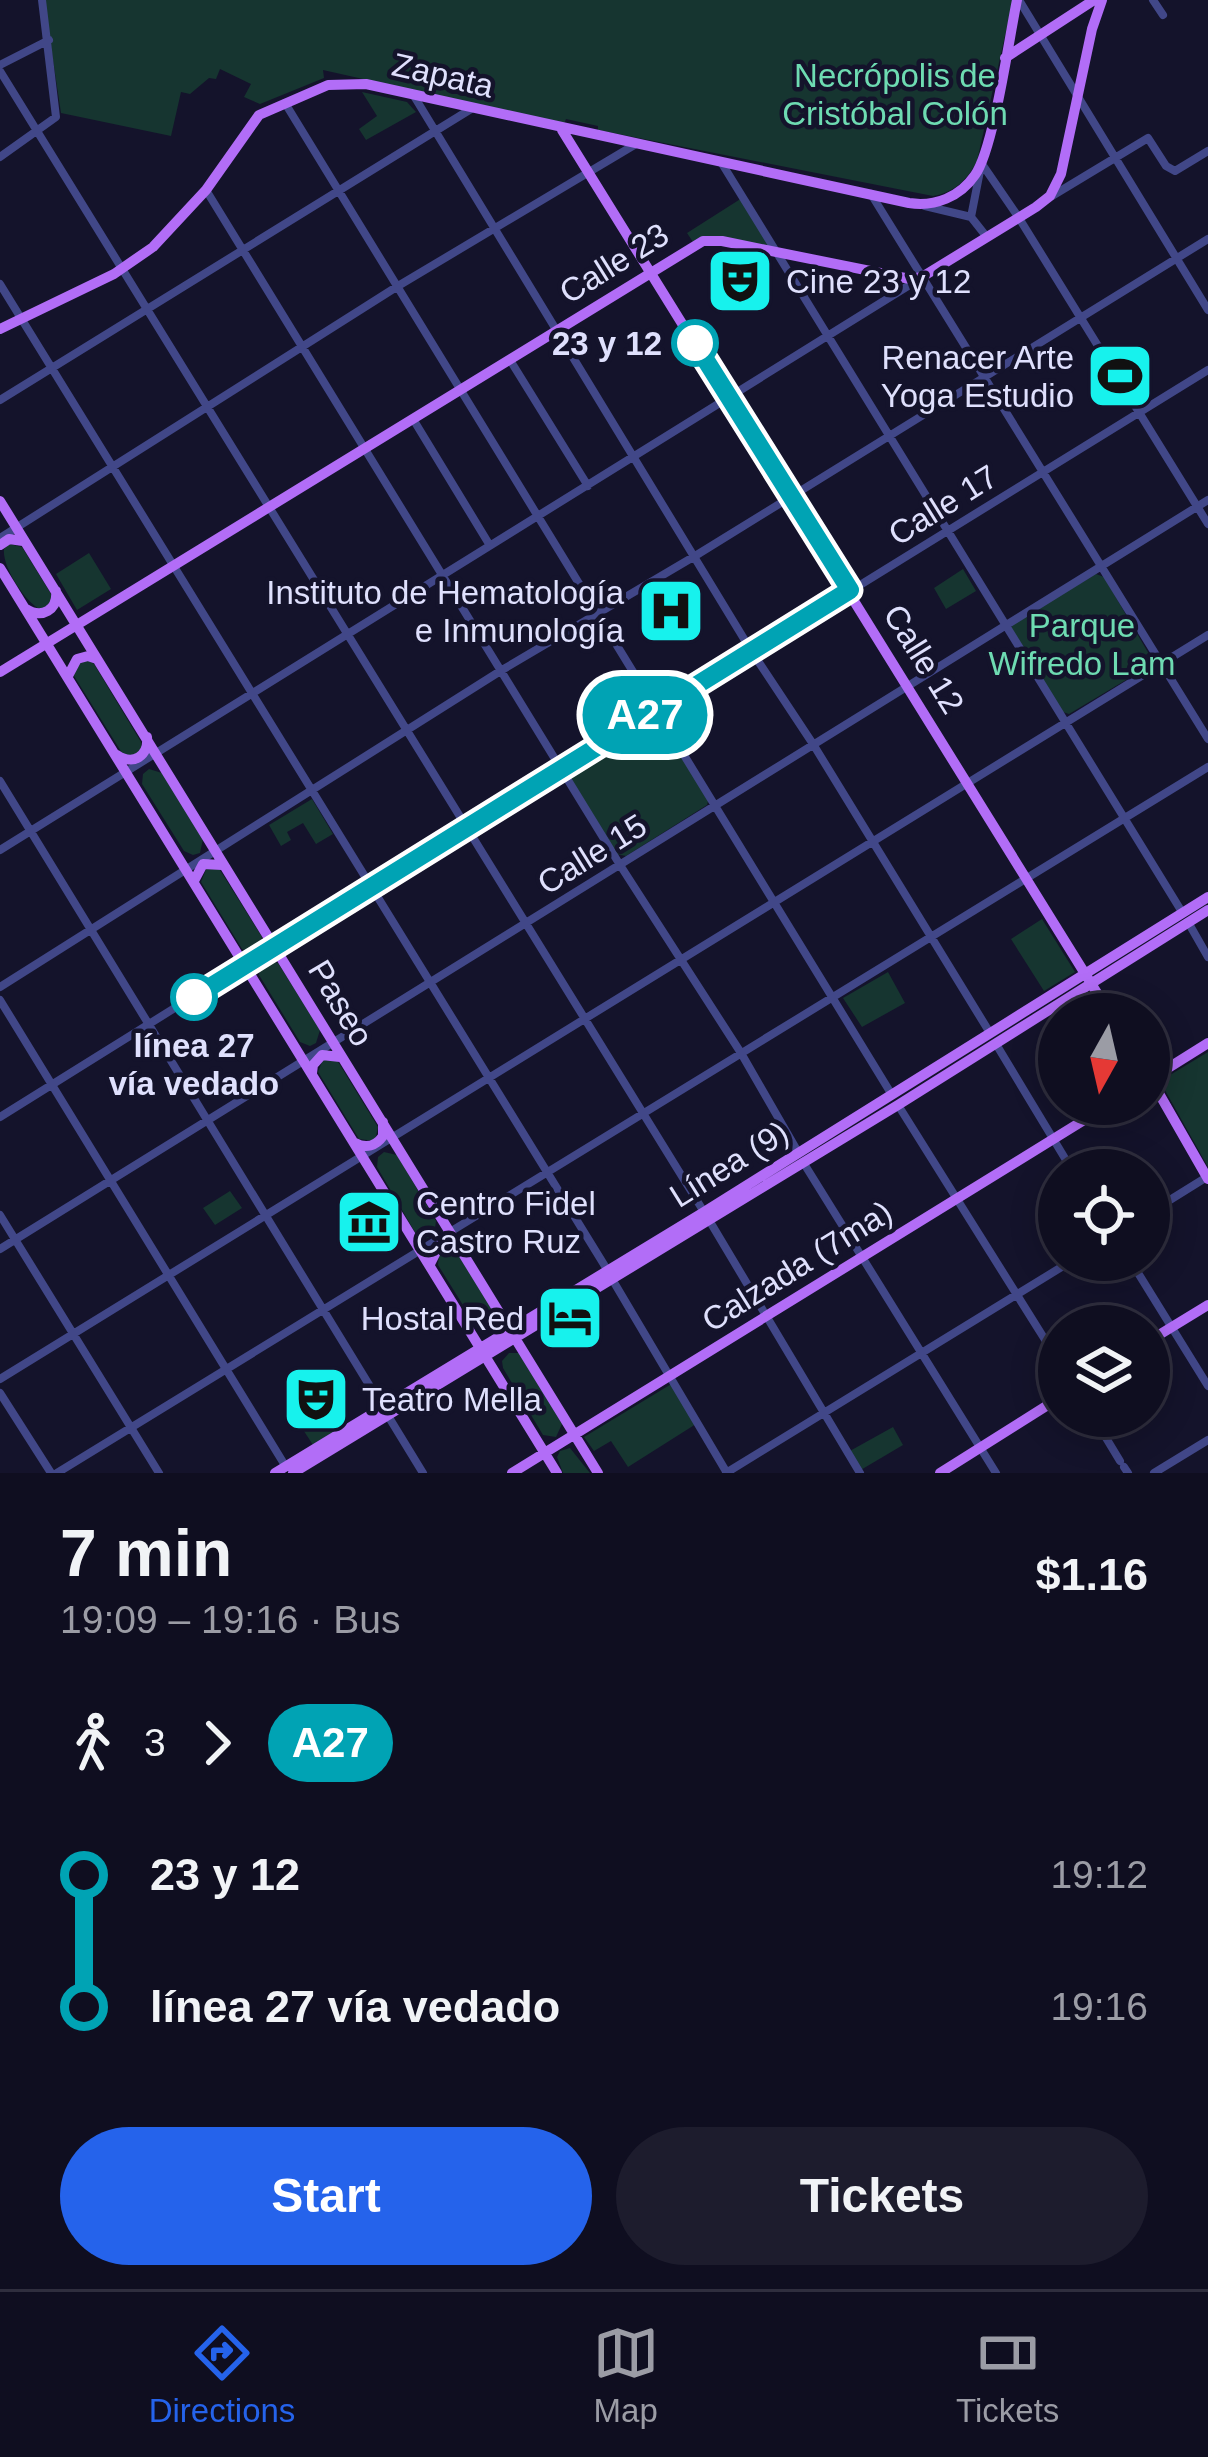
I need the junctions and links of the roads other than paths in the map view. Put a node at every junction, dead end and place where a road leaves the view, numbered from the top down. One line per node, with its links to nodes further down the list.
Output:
1 (42, 0): 7 (street)
2 (1018, 0): 6 (street); 8 (main road)
3 (1098, 0): 6 (main road); 10 (main road)
4 (1153, 0): 5 (street)
5 (1163, 15)
6 (1041, 34): 8 (main road); 10 (street)
7 (49, 40): 9 (street); 17 (street)
8 (1005, 58): 24 (main road)
9 (0, 68): 17 (street)
10 (1077, 95): 22 (street); 32 (main road)
11 (414, 96): 12 (main road, Zapata); 13 (main road, Zapata); 15 (street)
12 (284, 102): 28 (main road, Zapata); 29 (street)
13 (471, 110): 14 (main road, Zapata); 15 (street)
14 (562, 130): 16 (main road, Zapata); 19 (main road, Calle 12)
15 (435, 132): 29 (street); 36 (street)
16 (578, 133): 18 (main road, Zapata); 19 (main road)
17 (38, 134): 21 (street); 42 (street)
18 (637, 143): 23 (main road, Zapata); 25 (street)
19 (575, 149): 25 (main road, Calle 12)
20 (1208, 152): 22 (street)
21 (0, 157)
22 (1116, 158): 32 (street); 41 (street)
23 (721, 161): 30 (main road, Zapata); 40 (street)
24 (982, 164): 26 (street); 27 (street); 31 (main road)
25 (588, 171): 36 (street); 43 (main road, Calle 12)
26 (976, 186): 27 (street); 31 (street); 34 (street)
27 (999, 189): 35 (street)
28 (206, 190): 39 (street); 42 (main road, Zapata)
29 (341, 193): 39 (street); 46 (street)
30 (871, 193): 33 (main road, Zapata); 44 (street)
31 (958, 193): 33 (main road, Zapata)
32 (1051, 196): 35 (main road)
33 (917, 204): 34 (street)
34 (971, 217): 37 (street)
35 (1019, 218): 37 (main road); 49 (street)
36 (495, 228): 46 (street); 52 (street)
37 (986, 236): 44 (main road)
38 (1208, 239): 41 (street)
39 (244, 252): 47 (street); 54 (street)
40 (778, 255): 43 (main road, Calle 23); 44 (main road, Calle 23); 53 (street)
41 (1177, 258): 48 (street); 49 (street)
42 (124, 268): 47 (street); 50 (main road, Zapata)
43 (650, 272): 52 (main road, Calle 23); 60 (main road, Calle 12)
44 (922, 277): 53 (street); 58 (street)
45 (0, 284): 50 (street)
46 (398, 286): 54 (street); 59 (street)
47 (149, 310): 56 (street); 62 (street)
48 (1208, 310)
49 (1080, 318): 58 (street); 63 (street)
50 (21, 319): 51 (main road, Zapata); 56 (street)
51 (0, 328)
52 (557, 330): 55 (main road, Calle 23); 67 (street)
53 (827, 337): 60 (street); 65 (street)
54 (301, 347): 62 (street); 66 (street)
55 (510, 360): 59 (main road, Calle 23); 70 (street)
56 (52, 369): 61 (street); 68 (street)
57 (1208, 370): 63 (street, Calle 17)
58 (984, 378): 65 (street); 69 (street)
59 (462, 389): 64 (main road, Calle 23); 77 (street)
60 (729, 398): 67 (street); 71 (main road, Calle 12)
61 (0, 400)
62 (207, 405): 68 (street); 75 (street)
63 (1139, 413): 69 (street, Calle 17); 74 (street)
64 (412, 419): 66 (main road, Calle 23); 83 (street)
65 (889, 437): 71 (street); 80 (street)
66 (365, 448): 75 (main road, Calle 23); 88 (street)
67 (635, 456): 70 (street); 84 (street)
68 (111, 467): 79 (street); 85 (street)
69 (1042, 472): 80 (street, Calle 17); 86 (street)
70 (588, 486): 77 (street)
71 (791, 497): 84 (street); 90 (main road, Calle 12)
72 (1208, 500): 74 (street, Calle 15)
73 (0, 501): 76 (main road, Paseo)
74 (1197, 506): 78 (street); 86 (street, Calle 15)
75 (268, 507): 85 (main road, Calle 23); 95 (street)
76 (8, 513): 79 (main road, Paseo); 81 (main road)
77 (538, 516): 83 (street); 92 (street)
78 (1208, 524)
79 (17, 528): 81 (street); 82 (main road, Paseo)
80 (947, 532): 90 (street, Calle 17); 94 (street)
81 (0, 540): 82 (main road)
82 (26, 543): 89 (main road, Paseo)
83 (489, 544): 88 (street)
84 (695, 556): 92 (street); 98 (street)
85 (173, 566): 93 (main road, Calle 23); 105 (street)
86 (1101, 566): 94 (street, Calle 15); 100 (street)
87 (0, 568): 91 (main road, Paseo)
88 (442, 574): 95 (street); 101 (street)
89 (54, 587): 91 (main road); 93 (main road, Paseo)
90 (850, 590): 98 (street, Calle 17); 104 (main road, Calle 12)
91 (23, 607): 97 (main road, Paseo)
92 (599, 614): 101 (street); 106 (street)
93 (76, 624): 97 (main road, Calle 23); 99 (main road, Paseo)
94 (1005, 625): 104 (street, Calle 15); 107 (street)
95 (348, 634): 105 (street); 108 (street)
96 (1208, 635): 100 (street)
97 (47, 643): 102 (main road, Calle 23); 103 (main road, Paseo)
98 (752, 652): 106 (street, Calle 17); 111 (street)
99 (99, 661): 103 (main road); 109 (main road, Paseo)
100 (1161, 664): 107 (street); 110 (street)
101 (502, 670): 108 (street); 115 (street)
102 (0, 672)
103 (69, 680): 112 (main road, Paseo)
104 (909, 684): 111 (street, Calle 15); 118 (main road, Calle 12)
105 (253, 694): 113 (street); 119 (street)
106 (657, 708): 115 (street, Calle 17); 120 (street)
107 (1065, 721): 118 (street); 121 (street)
108 (407, 732): 119 (street); 122 (street)
109 (145, 734): 112 (main road); 113 (main road, Paseo)
110 (1208, 740)
111 (813, 744): 120 (street, Calle 15); 124 (street)
112 (115, 753): 116 (main road, Paseo)
113 (161, 760): 116 (main road); 125 (main road, Paseo)
114 (1208, 767): 121 (street)
115 (561, 768): 122 (street, Calle 17); 128 (street)
116 (131, 779): 123 (street); 127 (main road, Paseo)
117 (0, 781): 123 (street)
118 (968, 781): 124 (street); 130 (main road, Calle 12)
119 (313, 790): 125 (street); 132 (street)
120 (716, 805): 128 (street, Calle 15); 134 (street)
121 (1123, 817): 130 (street); 136 (street)
122 (466, 827): 132 (street, Calle 17); 137 (street)
123 (31, 831): 126 (street); 138 (street)
124 (873, 840): 134 (street); 139 (street)
125 (212, 845): 127 (main road); 129 (main road, Paseo)
126 (0, 850)
127 (182, 864): 131 (main road, Paseo); 138 (street)
128 (620, 866): 137 (street, Calle 15); 144 (street)
129 (225, 867): 131 (main road); 140 (main road, Paseo)
130 (1028, 878): 139 (street); 146 (main road, Calle 12)
131 (194, 884): 145 (main road, Paseo)
132 (370, 887): 140 (street, Calle 17); 147 (street)
133 (1208, 897): 136 (main road, Línea (9))
134 (776, 901): 144 (street); 150 (street)
135 (1208, 910): 136 (main road, Línea (9))
136 (1185, 917): 142 (street); 146 (main road, Línea (9))
137 (525, 924): 147 (street, Calle 15); 152 (street)
138 (91, 931): 148 (street); 153 (street)
139 (931, 937): 150 (street); 155 (street)
140 (275, 946): 141 (street, Calle 17); 143 (main road, Paseo)
141 (260, 956): 143 (main road); 145 (main road)
142 (1208, 957)
143 (283, 959): 154 (main road, Paseo)
144 (682, 959): 152 (street); 159 (street)
145 (248, 970): 153 (street); 157 (main road, Paseo)
146 (1088, 979): 149 (main road, Calle 12); 155 (main road, Línea (9))
147 (431, 983): 154 (street, Calle 15); 164 (street)
148 (0, 987)
149 (1097, 993)
150 (833, 995): 159 (street); 166 (street)
151 (0, 1000): 165 (street)
152 (584, 1019): 164 (street); 167 (street)
153 (148, 1025): 165 (street); 171 (street)
154 (331, 1038): 158 (main road); 160 (main road, Paseo)
155 (994, 1039): 166 (main road, Línea (9)); 174 (street)
156 (1208, 1043): 162 (main road)
157 (297, 1049): 158 (main road); 161 (main road, Paseo)
158 (320, 1052): 161 (street)
159 (741, 1053): 167 (street); 179 (street)
160 (343, 1059): 163 (main road); 170 (main road, Paseo)
161 (304, 1062): 163 (main road, Paseo); 171 (street)
162 (1170, 1066)
163 (312, 1076): 175 (main road, Paseo)
164 (490, 1077): 173 (street); 182 (street)
165 (52, 1085): 169 (street); 184 (street)
166 (895, 1100): 179 (main road, Línea (9)); 185 (street)
167 (644, 1112): 182 (street); 188 (street)
168 (1170, 1112): 183 (main road)
169 (0, 1118)
170 (382, 1119): 173 (main road, Paseo); 175 (main road)
171 (207, 1123): 184 (street); 189 (street)
172 (1075, 1125): 174 (main road, Calzada (7ma))
173 (394, 1139): 176 (street); 178 (main road, Paseo)
174 (1052, 1139): 177 (street); 185 (main road, Calzada (7ma))
175 (352, 1140): 180 (main road, Paseo)
176 (380, 1148): 178 (main road); 180 (street); 181 (main road)
177 (1058, 1149)
178 (403, 1155): 190 (main road, Paseo)
179 (801, 1157): 188 (main road, Línea (9)); 197 (street)
180 (363, 1158): 181 (main road, Paseo); 189 (street)
181 (371, 1171): 192 (main road, Paseo)
182 (550, 1171): 190 (street); 199 (street)
183 (1208, 1178): 186 (street)
184 (111, 1180): 191 (street); 200 (street)
185 (958, 1198): 197 (main road, Calzada (7ma)); 203 (street)
186 (1170, 1201)
187 (0, 1215): 191 (street)
188 (707, 1216): 199 (main road, Línea (9)); 206 (street)
189 (263, 1217): 200 (street); 205 (street)
190 (447, 1228): 193 (main road); 195 (main road, Paseo)
191 (15, 1239): 194 (street); 209 (street)
192 (413, 1239): 193 (main road); 196 (main road, Paseo)
193 (436, 1242): 196 (street)
194 (0, 1249)
195 (461, 1250): 198 (main road); 210 (main road, Paseo)
196 (421, 1251): 198 (main road, Paseo); 205 (street)
197 (863, 1256): 206 (main road, Calzada (7ma)); 212 (street)
198 (430, 1268): 211 (main road, Paseo)
199 (610, 1275): 210 (main road, Línea (9)); 214 (street)
200 (170, 1276): 209 (street); 213 (street)
201 (1039, 1281): 203 (street)
202 (1143, 1281): 207 (street)
203 (1018, 1294): 208 (street); 212 (street)
204 (1208, 1305): 207 (main road)
205 (322, 1312): 213 (street); 218 (street)
206 (766, 1316): 214 (main road, Calzada (7ma)); 220 (street)
207 (1172, 1326): 216 (street)
208 (1038, 1327)
209 (73, 1334): 215 (street); 221 (street)
210 (512, 1334): 211 (main road, Línea (9)); 222 (main road, Paseo)
211 (482, 1352): 218 (main road, Línea (9)); 228 (main road, Paseo)
212 (922, 1353): 220 (street); 227 (street)
213 (227, 1370): 221 (street); 230 (street)
214 (671, 1375): 222 (main road, Calzada (7ma)); 236 (street)
215 (0, 1379)
216 (1208, 1386)
217 (0, 1393): 231 (street)
218 (385, 1411): 230 (main road, Línea (9)); 233 (street)
219 (1038, 1411): 227 (main road)
220 (824, 1413): 236 (street); 237 (street)
221 (129, 1426): 231 (street); 232 (street)
222 (574, 1435): 225 (main road, Calzada (7ma)); 226 (main road, Paseo)
223 (1105, 1437): 229 (street)
224 (1208, 1440): 240 (street)
225 (560, 1443): 226 (main road); 228 (main road, Calzada (7ma))
226 (582, 1447): 235 (main road, Paseo)
227 (980, 1448): 238 (main road); 239 (street)
228 (551, 1463): 234 (main road, Calzada (7ma))
229 (1124, 1467)
230 (285, 1471)
231 (54, 1473)
232 (159, 1473)
233 (423, 1473)
234 (512, 1473)
235 (598, 1473)
236 (727, 1473)
237 (860, 1473)
238 (940, 1473)
239 (996, 1473)
240 (1154, 1473)

